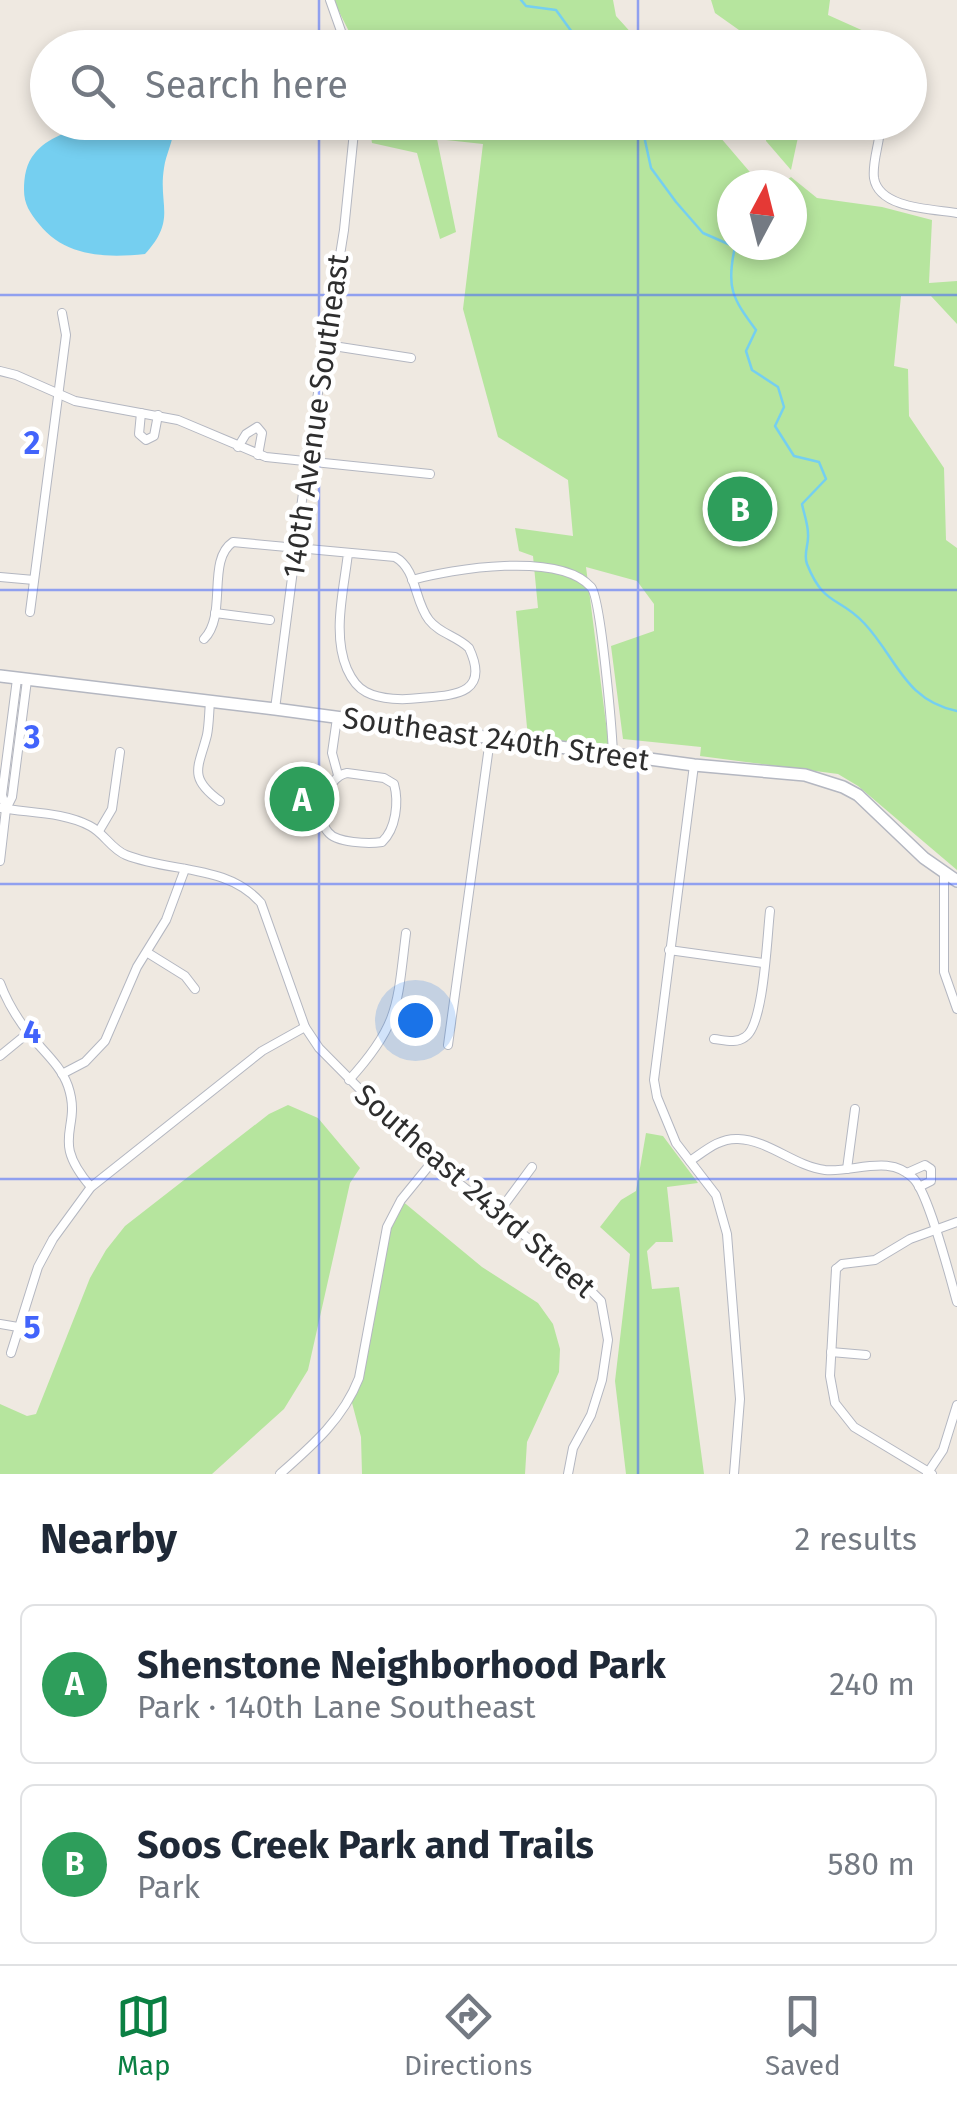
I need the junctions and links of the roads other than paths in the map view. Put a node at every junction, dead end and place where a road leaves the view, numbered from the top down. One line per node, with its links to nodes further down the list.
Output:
1 (330, 0): 2 (street)
2 (341, 30)
3 (354, 140): 7 (street, 140th Avenue Southeast)
4 (879, 140): 5 (street)
5 (957, 213)
6 (62, 312): 10 (street)
7 (326, 345): 8 (street); 15 (street, 140th Avenue Southeast)
8 (411, 358)
9 (0, 371): 10 (street)
10 (58, 394): 11 (street); 20 (street)
11 (141, 412): 12 (street); 12 (street)
12 (158, 416): 13 (street)
13 (238, 447): 14 (street); 14 (street)
14 (258, 454): 15 (street)
15 (308, 462): 16 (street); 17 (street, 140th Avenue Southeast)
16 (430, 474)
17 (295, 550): 18 (street); 23 (street); 29 (street, 140th Avenue Southeast)
18 (348, 553): 21 (street); 21 (street)
19 (0, 576): 20 (street)
20 (34, 580): 22 (street)
21 (412, 580): 33 (street)
22 (30, 612)
23 (216, 612): 24 (street); 25 (street)
24 (270, 620)
25 (204, 639)
26 (0, 676): 27 (main road, Southeast 240th Street)
27 (22, 679): 28 (main road, Southeast 240th Street); 37 (street)
28 (210, 702): 29 (main road, Southeast 240th Street); 36 (street)
29 (275, 709): 30 (main road, Southeast 240th Street)
30 (337, 718): 31 (main road, Southeast 240th Street); 35 (street)
31 (490, 739): 33 (main road, Southeast 240th Street); 54 (street)
32 (120, 752): 38 (street)
33 (613, 755): 34 (main road, Southeast 240th Street)
34 (694, 765): 41 (main road, Southeast 240th Street); 45 (street)
35 (338, 775): 35 (street)
36 (220, 800)
37 (3, 809): 38 (street, Southeast 243rd Street); 39 (street)
38 (99, 831): 40 (street, Southeast 243rd Street)
39 (0, 860)
40 (185, 869): 46 (street); 51 (street, Southeast 243rd Street)
41 (944, 874): 42 (main road, Southeast 240th Street); 50 (street)
42 (957, 881)
43 (770, 912): 47 (street)
44 (406, 933): 57 (street)
45 (669, 950): 47 (street); 59 (street)
46 (148, 953): 49 (street); 56 (street)
47 (763, 963): 53 (street)
48 (0, 983): 52 (street)
49 (195, 989)
50 (957, 1009)
51 (305, 1027): 57 (street, Southeast 243rd Street); 64 (street)
52 (28, 1033): 55 (street); 56 (street)
53 (714, 1039)
54 (448, 1045)
55 (0, 1056)
56 (62, 1074): 64 (street)
57 (349, 1080): 60 (street, Southeast 243rd Street)
58 (855, 1108): 62 (street)
59 (690, 1161): 62 (street); 83 (street)
60 (432, 1162): 66 (street, Southeast 243rd Street); 78 (street)
61 (532, 1167): 66 (street)
62 (847, 1169): 63 (street)
63 (907, 1173): 65 (street); 65 (street)
64 (92, 1187): 73 (street)
65 (920, 1188): 68 (street)
66 (498, 1213): 82 (street, Southeast 243rd Street)
67 (957, 1222): 68 (street)
68 (934, 1230): 70 (street); 71 (street)
69 (824, 1262): 70 (street)
70 (836, 1269): 74 (street)
71 (957, 1302)
72 (0, 1324): 73 (street)
73 (18, 1327): 75 (street)
74 (831, 1352): 76 (street); 79 (street)
75 (11, 1353)
76 (866, 1355)
77 (957, 1405): 79 (street)
78 (293, 1462): 80 (street); 81 (street)
79 (929, 1473)
80 (280, 1474)
81 (300, 1474)
82 (568, 1474)
83 (734, 1474)

